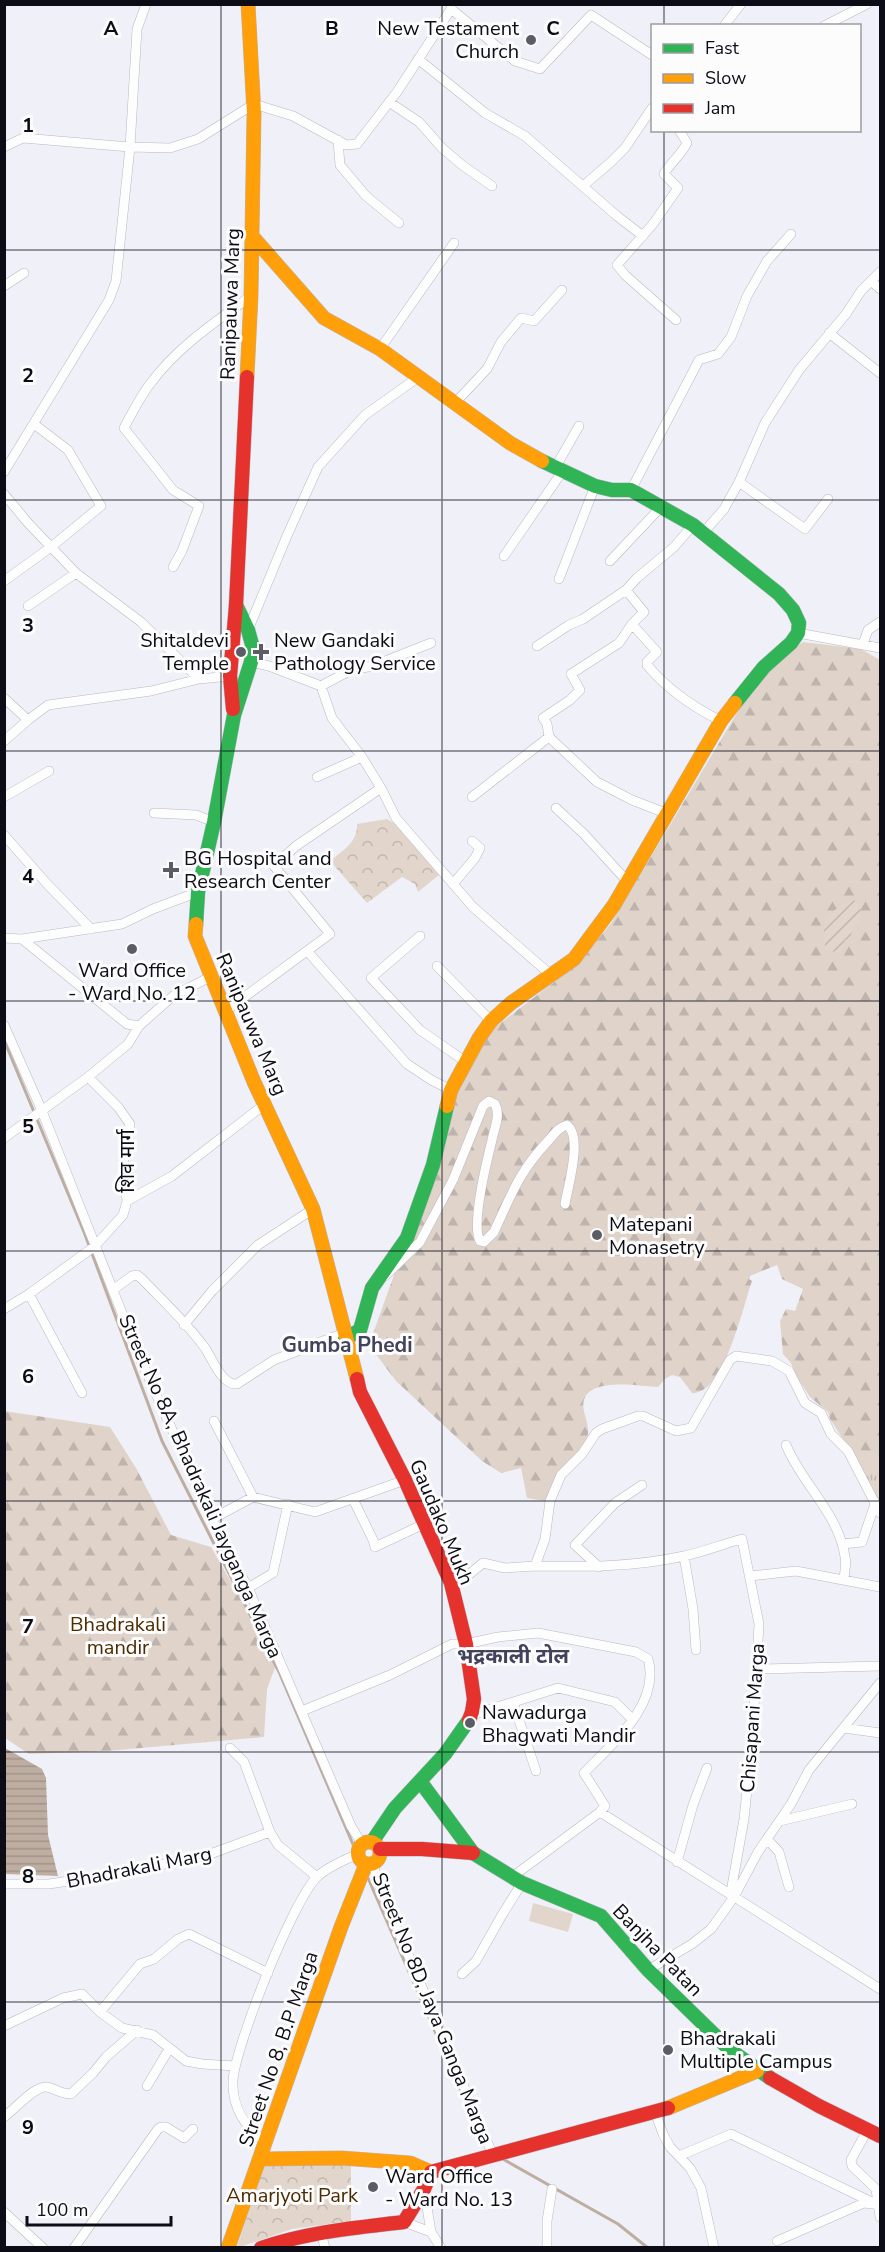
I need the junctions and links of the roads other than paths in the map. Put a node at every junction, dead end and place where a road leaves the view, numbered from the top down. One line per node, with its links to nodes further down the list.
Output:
1 (146, 4): 16 (street)
2 (248, 4): 11 (main road, Ranipauwa Marg)
3 (741, 4): 6 (street)
4 (867, 4): 7 (street)
5 (451, 7): 8 (street); 9 (street)
6 (726, 24)
7 (828, 24)
8 (651, 54)
9 (418, 59): 10 (street); 18 (street)
10 (389, 102): 14 (street); 17 (street)
11 (254, 104): 14 (street); 16 (street); 21 (main road, Ranipauwa Marg)
12 (651, 109): 18 (street)
13 (680, 132): 22 (street)
14 (338, 140): 19 (street)
15 (4, 147): 16 (street)
16 (130, 147): 37 (street)
17 (492, 186)
18 (583, 186): 22 (street)
19 (399, 222)
20 (791, 234): 43 (street)
21 (252, 236): 30 (main road, Ranipauwa Marg); 33 (main road)
22 (643, 236): 31 (street)
23 (454, 243): 33 (street)
24 (880, 272): 26 (street)
25 (24, 273): 27 (street)
26 (871, 281): 28 (street); 32 (street)
27 (4, 286)
28 (880, 289)
29 (562, 290): 36 (street)
30 (251, 296): 51 (street); 56 (main road, Ranipauwa Marg)
31 (676, 320)
32 (829, 333): 34 (street); 41 (street)
33 (380, 349): 35 (main road)
34 (880, 373)
35 (420, 376): 36 (main road); 60 (street)
36 (454, 404): 39 (main road)
37 (34, 424): 40 (street); 48 (street)
38 (579, 426): 39 (street)
39 (559, 470): 42 (main road); 49 (street)
40 (4, 472)
41 (739, 482): 45 (street); 47 (street)
42 (595, 486): 43 (main road); 53 (street)
43 (631, 490): 46 (main road)
44 (4, 494): 48 (street)
45 (828, 499)
46 (661, 507): 47 (main road); 50 (street)
47 (698, 529): 55 (street); 61 (main road)
48 (51, 547): 52 (street); 54 (street)
49 (504, 556)
50 (610, 561)
51 (173, 567)
52 (76, 573): 57 (street); 68 (street)
53 (559, 579)
54 (4, 581)
55 (626, 590): 59 (street); 64 (street)
56 (236, 605): 60 (main road); 67 (main road, Ranipauwa Marg)
57 (28, 606)
58 (880, 622): 63 (street)
59 (632, 624): 73 (street); 74 (street)
60 (248, 630): 66 (main road)
61 (798, 633): 63 (street); 73 (main road)
62 (432, 643): 69 (street)
63 (863, 644): 65 (street)
64 (537, 645)
65 (880, 648)
66 (251, 662): 69 (street); 71 (main road)
67 (230, 676): 68 (street); 71 (main road, Ranipauwa Marg)
68 (199, 679): 72 (street)
69 (321, 686): 76 (street)
70 (4, 698): 72 (street)
71 (234, 715): 85 (main road, Ranipauwa Marg)
72 (28, 720): 75 (street)
73 (721, 722): 84 (main road)
74 (549, 737): 81 (street); 84 (street)
75 (4, 741)
76 (362, 757): 78 (street); 79 (street)
77 (49, 771): 80 (street)
78 (317, 777)
79 (381, 788): 89 (street); 95 (street)
80 (4, 797)
81 (472, 797)
82 (556, 808): 88 (street)
83 (154, 813): 85 (street)
84 (668, 814): 88 (main road)
85 (214, 822): 90 (main road, Ranipauwa Marg)
86 (4, 835): 91 (street)
87 (472, 840): 89 (street)
88 (627, 881): 97 (main road)
89 (453, 884): 97 (street)
90 (198, 892): 91 (street); 98 (main road, Ranipauwa Marg)
91 (91, 929): 94 (street)
92 (420, 936): 103 (street)
93 (4, 938): 94 (street)
94 (22, 939): 102 (street)
95 (308, 952): 99 (street); 105 (street)
96 (437, 966): 100 (street)
97 (552, 975): 100 (main road)
98 (210, 977): 99 (main road, Ranipauwa Marg); 102 (street)
99 (224, 1012): 106 (main road, Ranipauwa Marg)
100 (491, 1021): 103 (main road)
101 (4, 1025): 107 (street, Street No 8A, Bhadrakali Jayganga Marga)
102 (139, 1026): 104 (street)
103 (466, 1062): 105 (main road)
104 (88, 1077): 107 (street); 109 (street, शिव मार्ग)
105 (451, 1090): 113 (main road)
106 (265, 1104): 109 (street); 111 (main road, Ranipauwa Marg)
107 (42, 1111): 108 (street); 112 (street, Street No 8A, Bhadrakali Jayganga Marga)
108 (4, 1138)
109 (127, 1201): 112 (street, शिव मार्ग)
110 (565, 1204): 113 (street)
111 (313, 1209): 117 (street); 118 (main road, Ranipauwa Marg)
112 (95, 1246): 114 (street, Street No 8A, Bhadrakali Jayganga Marga); 115 (street, शिव मार्ग)
113 (372, 1288): 118 (main road)
114 (114, 1289): 117 (street); 129 (street, Street No 8A, Bhadrakali Jayganga Marga)
115 (29, 1294): 116 (street, शिव मार्ग); 119 (street)
116 (4, 1309)
117 (184, 1325): 118 (street)
118 (344, 1336): 122 (main road, Gaudako Mukh)
119 (82, 1393)
120 (214, 1421): 124 (street)
121 (786, 1445): 131 (street)
122 (405, 1480): 125 (street); 130 (main road, Gaudako Mukh)
123 (642, 1485): 134 (street)
124 (253, 1497): 126 (street); 129 (street)
125 (353, 1499): 126 (street); 130 (street)
126 (288, 1504): 139 (street)
127 (875, 1504): 128 (street); 131 (street); 133 (street)
128 (880, 1513)
129 (212, 1519): 139 (street, Street No 8A, Bhadrakali Jayganga Marga)
130 (424, 1524): 137 (main road, Gaudako Mukh)
131 (842, 1544): 136 (street)
132 (684, 1556): 134 (street); 135 (street, Chisapani Marga); 141 (street)
133 (535, 1566): 134 (street); 137 (street)
134 (599, 1567)
135 (750, 1576): 136 (street); 143 (street, Chisapani Marga)
136 (844, 1580): 138 (street)
137 (451, 1583): 140 (main road, Gaudako Mukh)
138 (880, 1587)
139 (248, 1588): 146 (street, Street No 8A, Bhadrakali Jayganga Marga)
140 (466, 1644): 146 (street); 147 (main road, Gaudako Mukh); 148 (street)
141 (696, 1650)
142 (880, 1666): 143 (street)
143 (758, 1670): 167 (street, Chisapani Marga)
144 (880, 1683): 149 (street)
145 (513, 1701): 147 (street); 148 (street); 153 (street)
146 (302, 1710): 160 (street, Street No 8A, Bhadrakali Jayganga Marga)
147 (472, 1715): 154 (main road)
148 (633, 1720): 156 (street)
149 (844, 1728): 150 (street); 157 (street)
150 (880, 1733)
151 (230, 1748): 158 (street)
152 (707, 1768): 162 (street)
153 (536, 1771)
154 (420, 1781): 160 (main road, Street No 8, B.P Marga); 161 (main road, Banjha Patan)
155 (852, 1804): 157 (street)
156 (600, 1812): 162 (street); 164 (street)
157 (780, 1821): 159 (street)
158 (270, 1832): 163 (street); 165 (street, Bhadrakali Marg)
159 (767, 1839): 166 (street); 167 (street)
160 (369, 1853): 161 (main road); 163 (street); 184 (main road, Street No 8, B.P Marga); 185 (street, Street No 8D, Jaya Ganga Marga)
161 (473, 1853): 164 (main road, Banjha Patan)
162 (677, 1862): 167 (street)
163 (317, 1876): 169 (street)
164 (517, 1880): 168 (main road, Banjha Patan); 170 (street)
165 (4, 1884)
166 (789, 1887)
167 (734, 1897): 168 (street); 171 (street)
168 (648, 1970): 177 (main road, Banjha Patan)
169 (268, 1973): 172 (street); 176 (street)
170 (462, 1974)
171 (880, 1989)
172 (100, 2012): 173 (street); 174 (street)
173 (4, 2026)
174 (137, 2030): 175 (street); 180 (street)
175 (169, 2049): 176 (street); 178 (street)
176 (235, 2066): 184 (street)
177 (758, 2072): 179 (main road); 182 (main road, Banjha Patan)
178 (147, 2086)
179 (655, 2112): 185 (main road); 186 (street)
180 (4, 2116)
181 (193, 2129): 199 (street)
182 (868, 2129): 183 (main road, Banjha Patan); 191 (street)
183 (880, 2136)
184 (266, 2142): 187 (main road, Street No 8, B.P Marga)
185 (492, 2153): 188 (main road)
186 (679, 2156): 191 (street); 205 (street)
187 (261, 2159): 188 (main road); 200 (main road, Street No 8, B.P Marga)
188 (431, 2172): 190 (main road)
189 (552, 2188): 204 (street)
190 (424, 2189): 194 (main road); 196 (street)
191 (879, 2205): 193 (street); 197 (street)
192 (4, 2212): 198 (street)
193 (880, 2217)
194 (404, 2222): 195 (main road); 196 (street)
195 (321, 2232): 201 (main road); 202 (street)
196 (431, 2232): 203 (street)
197 (777, 2241)
198 (43, 2247)
199 (74, 2247)
200 (228, 2247)
201 (261, 2247)
202 (325, 2247)
203 (441, 2247)
204 (547, 2247)
205 (714, 2247)

